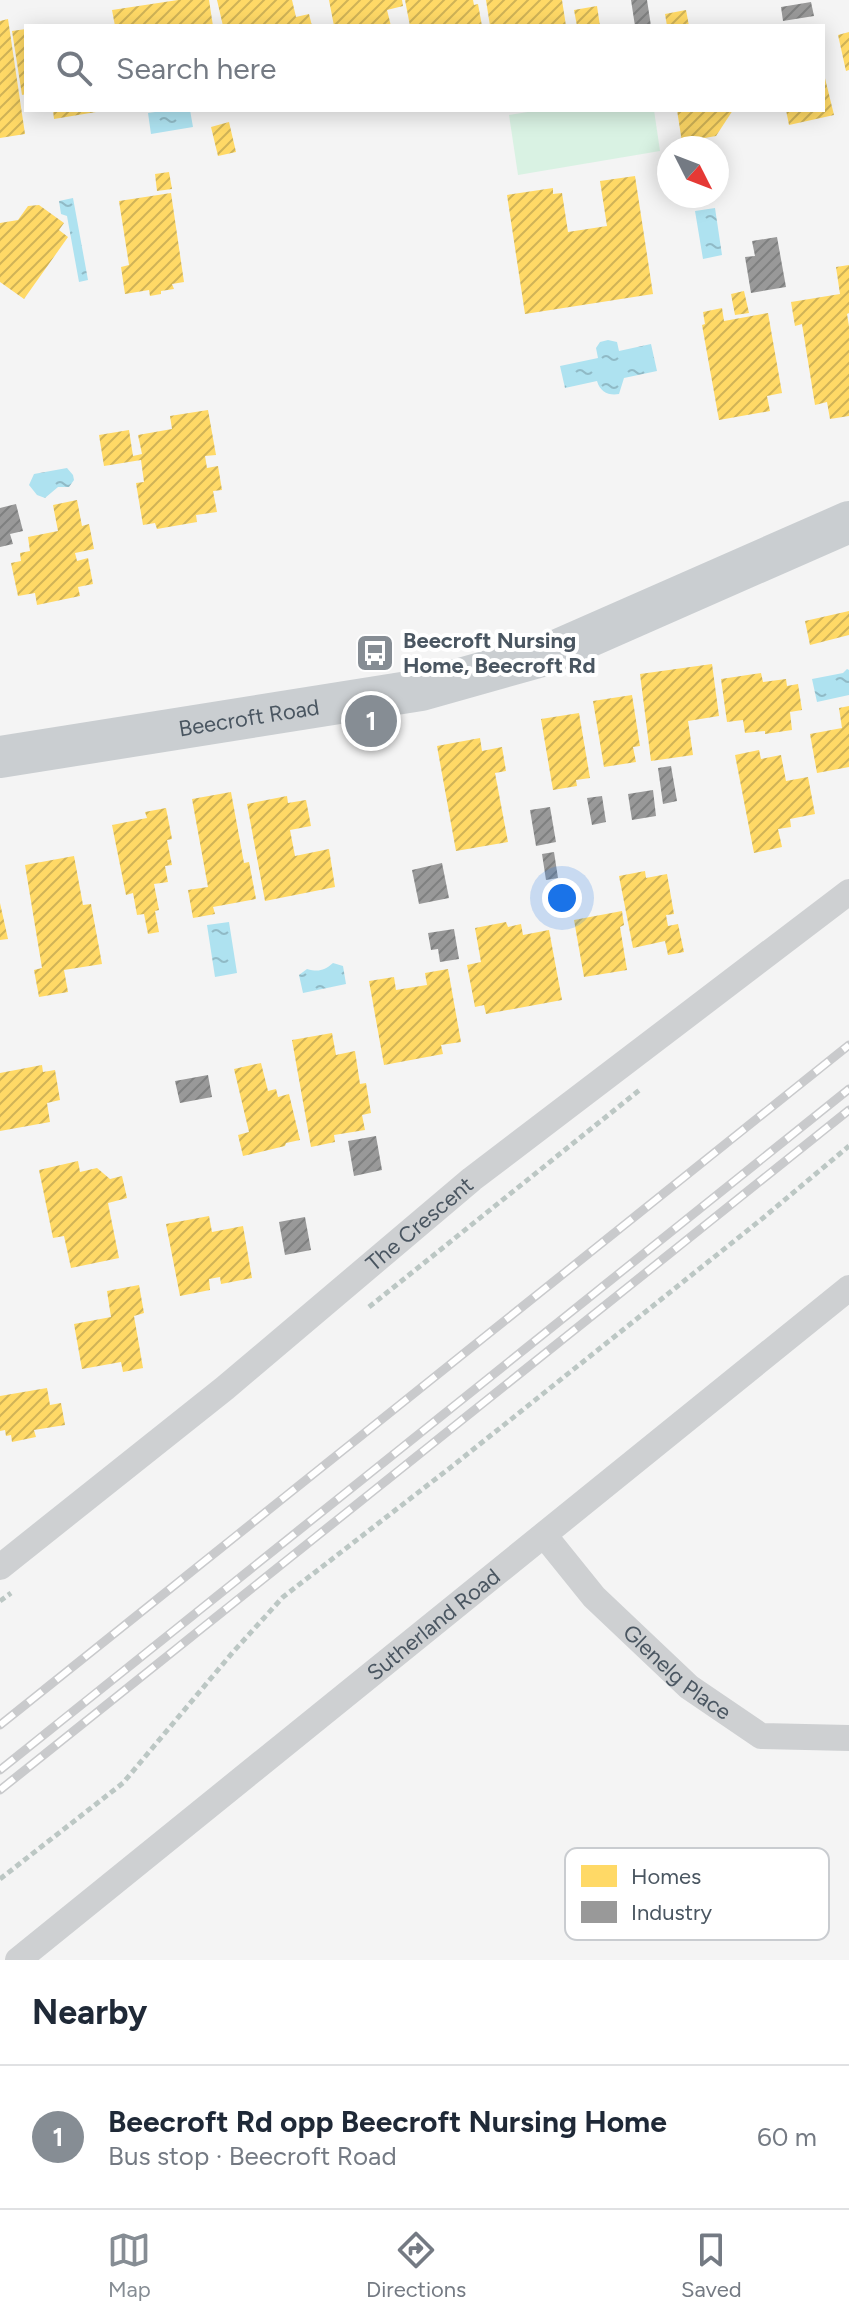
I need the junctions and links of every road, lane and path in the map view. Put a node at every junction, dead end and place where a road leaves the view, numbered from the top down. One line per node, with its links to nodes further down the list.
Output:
1 (849, 522): 2 (main road, Beecroft Road)
2 (0, 757)
3 (849, 892): 9 (street, The Crescent)
4 (649, 1082): 7 (path)
5 (849, 1146): 13 (path)
6 (849, 1288): 8 (street, Sutherland Road)
7 (362, 1312)
8 (544, 1535): 12 (street, Glenelg Place); 14 (street, Sutherland Road)
9 (0, 1567)
10 (12, 1591): 11 (path)
11 (0, 1601)
12 (849, 1738)
13 (0, 1879)
14 (18, 1960)

